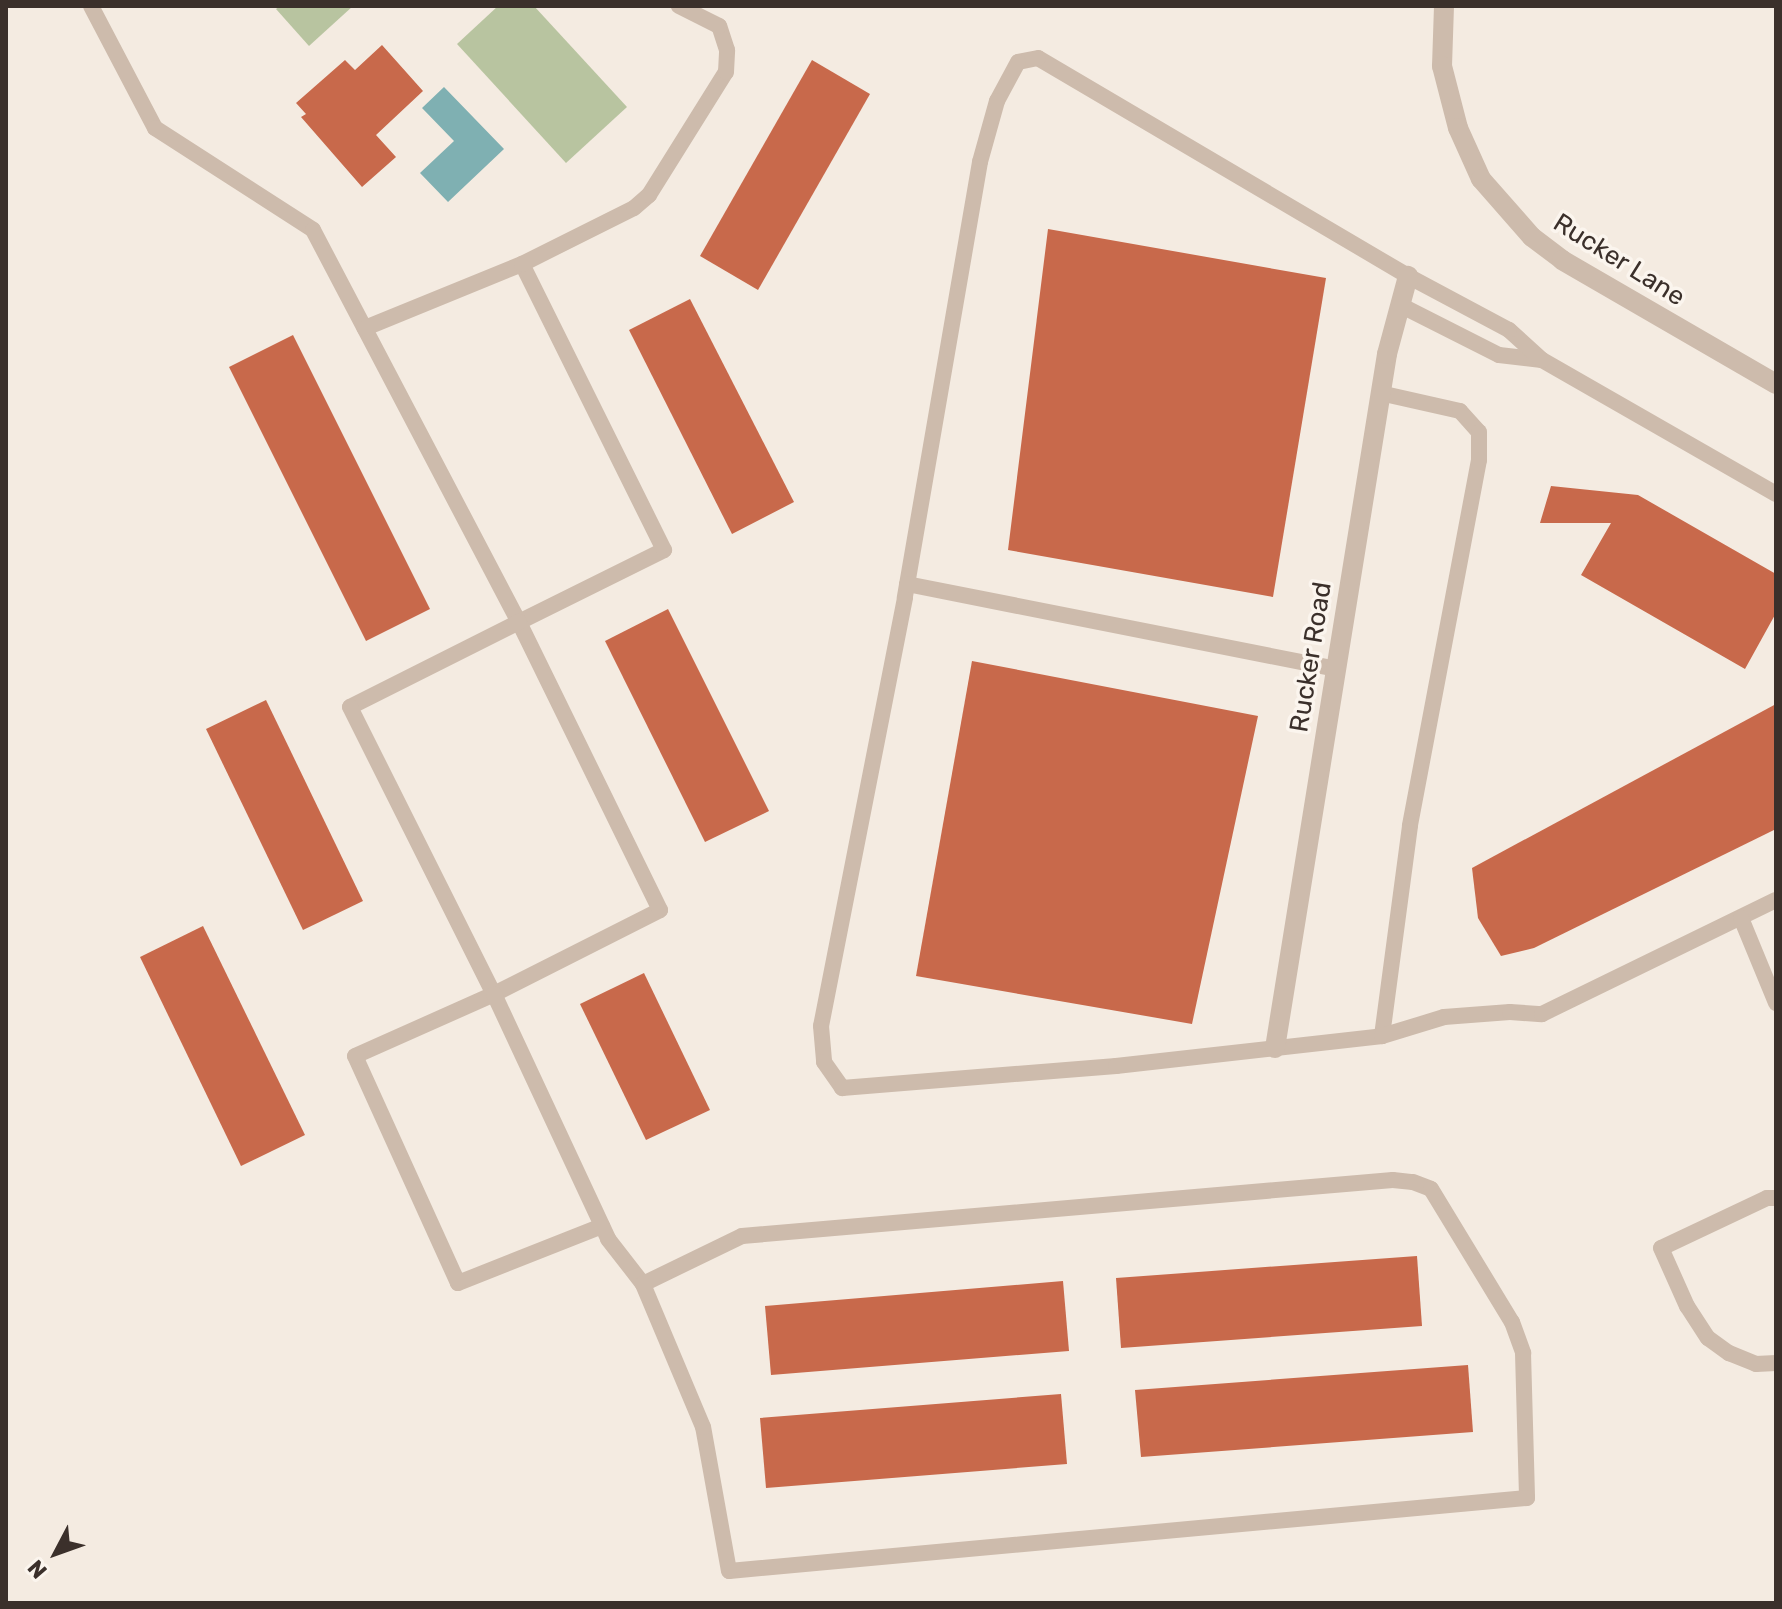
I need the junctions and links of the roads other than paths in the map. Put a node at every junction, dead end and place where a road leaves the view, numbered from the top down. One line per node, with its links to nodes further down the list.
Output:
1 (91, 6): 7 (lane)
2 (679, 6): 4 (lane)
3 (1444, 6): 9 (street, Rucker Lane)
4 (522, 264): 7 (lane); 13 (lane)
5 (1408, 276): 6 (street, Rucker Road); 8 (lane); 12 (lane)
6 (1400, 305): 8 (lane); 10 (street, Rucker Road)
7 (365, 328): 13 (lane)
8 (1542, 360): 11 (lane)
9 (1776, 384)
10 (1380, 393): 14 (street, Rucker Road); 19 (lane)
11 (1776, 494)
12 (907, 584): 14 (lane); 20 (lane)
13 (519, 622): 17 (lane); 17 (lane)
14 (1335, 669): 20 (street, Rucker Road)
15 (1776, 900): 16 (lane)
16 (1741, 918): 18 (lane); 19 (lane)
17 (494, 994): 22 (lane); 22 (lane)
18 (1776, 1003)
19 (1382, 1036): 20 (lane)
20 (1275, 1048)
21 (1776, 1198): 24 (lane)
22 (602, 1226): 23 (lane)
23 (643, 1284): 23 (lane)
24 (1776, 1363)

